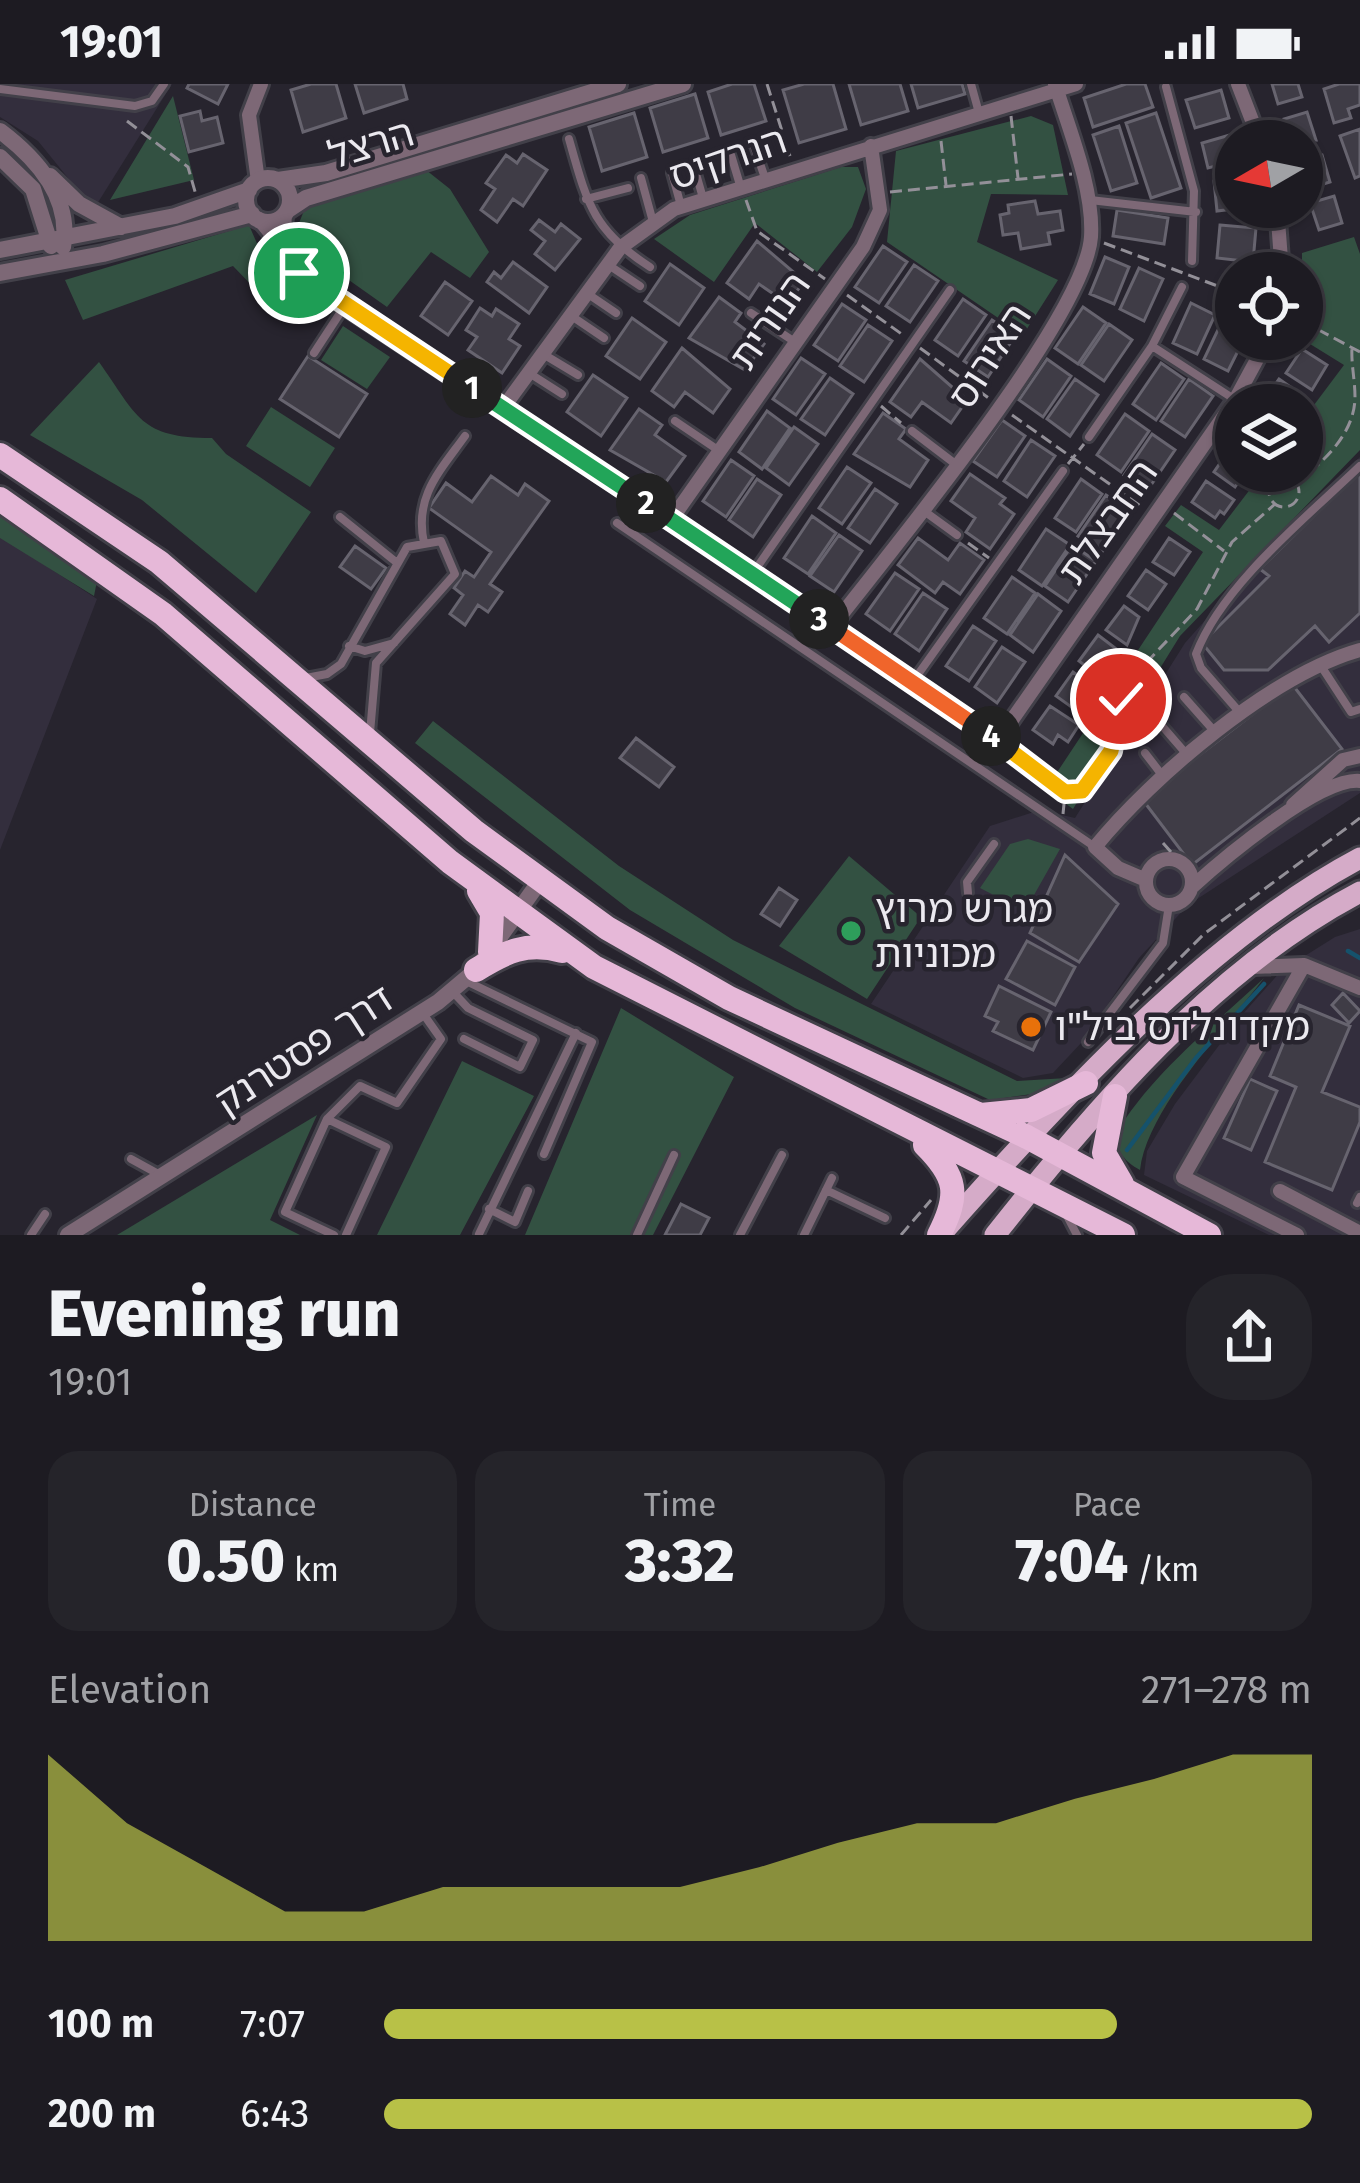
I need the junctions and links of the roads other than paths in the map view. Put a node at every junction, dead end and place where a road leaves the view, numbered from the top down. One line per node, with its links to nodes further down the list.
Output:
1 (164, 84): 10 (lane)
2 (261, 84): 26 (street)
3 (618, 84): 24 (street, הרצל)
4 (683, 84): 33 (street, הרצל)
5 (970, 84): 11 (lane)
6 (1076, 84): 8 (street)
7 (1238, 84): 12 (street)
8 (1056, 87): 11 (street, הנרקיס); 31 (street, האירוס)
9 (1166, 87): 34 (lane)
10 (0, 89)
11 (979, 113): 16 (street, הנרקיס)
12 (1252, 120)
13 (0, 131): 19 (street)
14 (569, 139): 30 (lane)
15 (754, 146): 23 (lane)
16 (871, 146): 23 (street, הנרקיס); 57 (street, הנורית)
17 (731, 155): 25 (lane)
18 (0, 157): 28 (street)
19 (41, 167): 37 (street); 38 (street)
20 (694, 167): 29 (lane)
21 (671, 173): 32 (lane)
22 (641, 178): 36 (lane)
23 (765, 178): 25 (street, הנרקיס)
24 (278, 180): 26 (street); 33 (street)
25 (740, 185): 29 (street, הנרקיס)
26 (253, 186): 35 (street); 37 (street)
27 (628, 188): 30 (lane)
28 (33, 189): 38 (street); 39 (street)
29 (703, 198): 32 (street, הנרקיס)
30 (586, 199): 40 (lane)
31 (1088, 200): 34 (lane); 73 (street, האירוס)
32 (681, 206): 36 (street, הנרקיס)
33 (287, 212): 35 (street); 42 (street)
34 (1196, 212): 44 (lane)
35 (255, 217): 42 (street); 43 (street)
36 (653, 222): 40 (street, הנרקיס)
37 (122, 227): 38 (street)
38 (56, 238): 39 (street); 43 (street)
39 (23, 245): 41 (street)
40 (620, 248): 45 (street, הנרקיס); 46 (lane)
41 (0, 250)
42 (283, 251): 52 (street)
43 (61, 260): 47 (street)
44 (1192, 261)
45 (607, 264): 48 (lane); 51 (street, הנרקיס)
46 (650, 267)
47 (0, 273)
48 (640, 286)
49 (1182, 287): 58 (lane)
50 (950, 290): 84 (lane)
51 (586, 292): 54 (lane); 55 (street, הנרקיס)
52 (344, 307): 59 (lane); 65 (street)
53 (751, 313): 57 (lane)
54 (616, 314)
55 (570, 315): 56 (lane); 60 (street, הנרקיס)
56 (604, 338)
57 (795, 343): 71 (street, הנורית)
58 (1152, 346): 63 (lane); 70 (lane)
59 (314, 353)
60 (543, 353): 61 (street, הנרקיס); 62 (lane)
61 (529, 373): 64 (lane); 65 (street, הנרקיס)
62 (578, 375)
63 (1215, 387)
64 (562, 394)
65 (503, 408): 79 (street)
66 (675, 421): 71 (lane)
67 (1215, 428): 97 (street, החבצלת)
68 (912, 431): 73 (lane)
69 (465, 436): 82 (lane)
70 (1089, 437)
71 (719, 451): 79 (street, הנורית)
72 (0, 455): 90 (highway)
73 (958, 466): 77 (street, האירוס)
74 (1360, 466): 94 (lane)
75 (1063, 471): 91 (lane)
76 (0, 499): 112 (highway)
77 (923, 510): 81 (lane); 85 (street, האירוס)
78 (340, 517): 83 (lane)
79 (671, 520): 84 (street)
80 (617, 523): 108 (lane)
81 (957, 535)
82 (424, 543): 83 (lane); 86 (lane)
83 (396, 562): 87 (lane)
84 (752, 574): 85 (street)
85 (831, 628): 91 (street)
86 (395, 642): 87 (lane); 98 (lane)
87 (349, 646): 90 (lane)
88 (1360, 650): 89 (street)
89 (1320, 664): 93 (lane); 94 (street)
90 (298, 679): 98 (highway)
91 (913, 681): 97 (street)
92 (1184, 697): 96 (lane)
93 (1360, 709)
94 (1242, 715): 96 (street)
95 (1163, 727): 101 (lane)
96 (1217, 735): 101 (street)
97 (998, 740): 102 (street)
98 (370, 741): 115 (highway)
99 (1360, 751): 105 (street)
100 (1145, 753): 103 (lane)
101 (1189, 757): 103 (street)
102 (1043, 775)
103 (1163, 776): 108 (street)
104 (1360, 781): 105 (street)
105 (1280, 819): 109 (street)
106 (1360, 843): 113 (street)
107 (994, 844): 118 (lane)
108 (1094, 847): 114 (street)
109 (1230, 856): 111 (street); 116 (street)
110 (1360, 858): 113 (main road)
111 (1182, 863): 114 (street); 116 (street)
112 (462, 871): 120 (highway); 124 (highway)
113 (1326, 876): 130 (main road)
114 (1146, 880): 119 (street)
115 (540, 881): 120 (street, דרך פסטרנק); 132 (highway)
116 (1192, 887): 119 (street)
117 (1358, 892): 123 (main road)
118 (968, 893)
119 (1169, 905): 129 (lane)
120 (519, 914): 121 (highway); 124 (street, דרך פסטרנק)
121 (576, 955): 124 (highway); 134 (highway)
122 (1304, 964): 123 (street); 125 (street); 167 (street)
123 (1252, 967): 131 (main road)
124 (470, 974): 126 (street, דרך פסטרנק); 127 (lane); 128 (lane)
125 (1360, 988)
126 (423, 1013): 133 (lane); 142 (street, דרך פסטרנק)
127 (576, 1034): 136 (lane); 150 (lane)
128 (464, 1039)
129 (1088, 1042)
130 (1086, 1083): 132 (highway); 135 (main road)
131 (1115, 1096): 139 (main road); 148 (highway)
132 (973, 1115): 135 (highway)
133 (328, 1120): 157 (lane); 158 (lane)
134 (906, 1126): 141 (highway); 162 (highway)
135 (1027, 1137): 139 (highway); 141 (main road)
136 (544, 1154)
137 (674, 1155): 159 (lane)
138 (782, 1155): 160 (lane)
139 (1063, 1157): 145 (main road); 148 (highway)
140 (130, 1160): 142 (lane)
141 (996, 1172): 145 (highway); 162 (main road)
142 (164, 1177): 156 (street, דרך פסטרנק)
143 (832, 1178): 144 (lane)
144 (826, 1190): 152 (lane); 161 (lane)
145 (1031, 1190): 149 (highway); 163 (main road)
146 (529, 1191): 150 (lane)
147 (1280, 1191): 153 (street)
148 (1137, 1197): 166 (highway)
149 (1062, 1205): 164 (lane); 165 (highway)
150 (489, 1209): 154 (lane)
151 (45, 1214): 155 (lane)
152 (884, 1218)
153 (1360, 1233)
154 (479, 1234)
155 (32, 1235)
156 (68, 1235)
157 (334, 1235)
158 (346, 1235)
159 (637, 1235)
160 (740, 1235)
161 (804, 1235)
162 (940, 1235)
163 (995, 1235)
164 (1077, 1235)
165 (1123, 1235)
166 (1209, 1235)
167 (1297, 1235)

